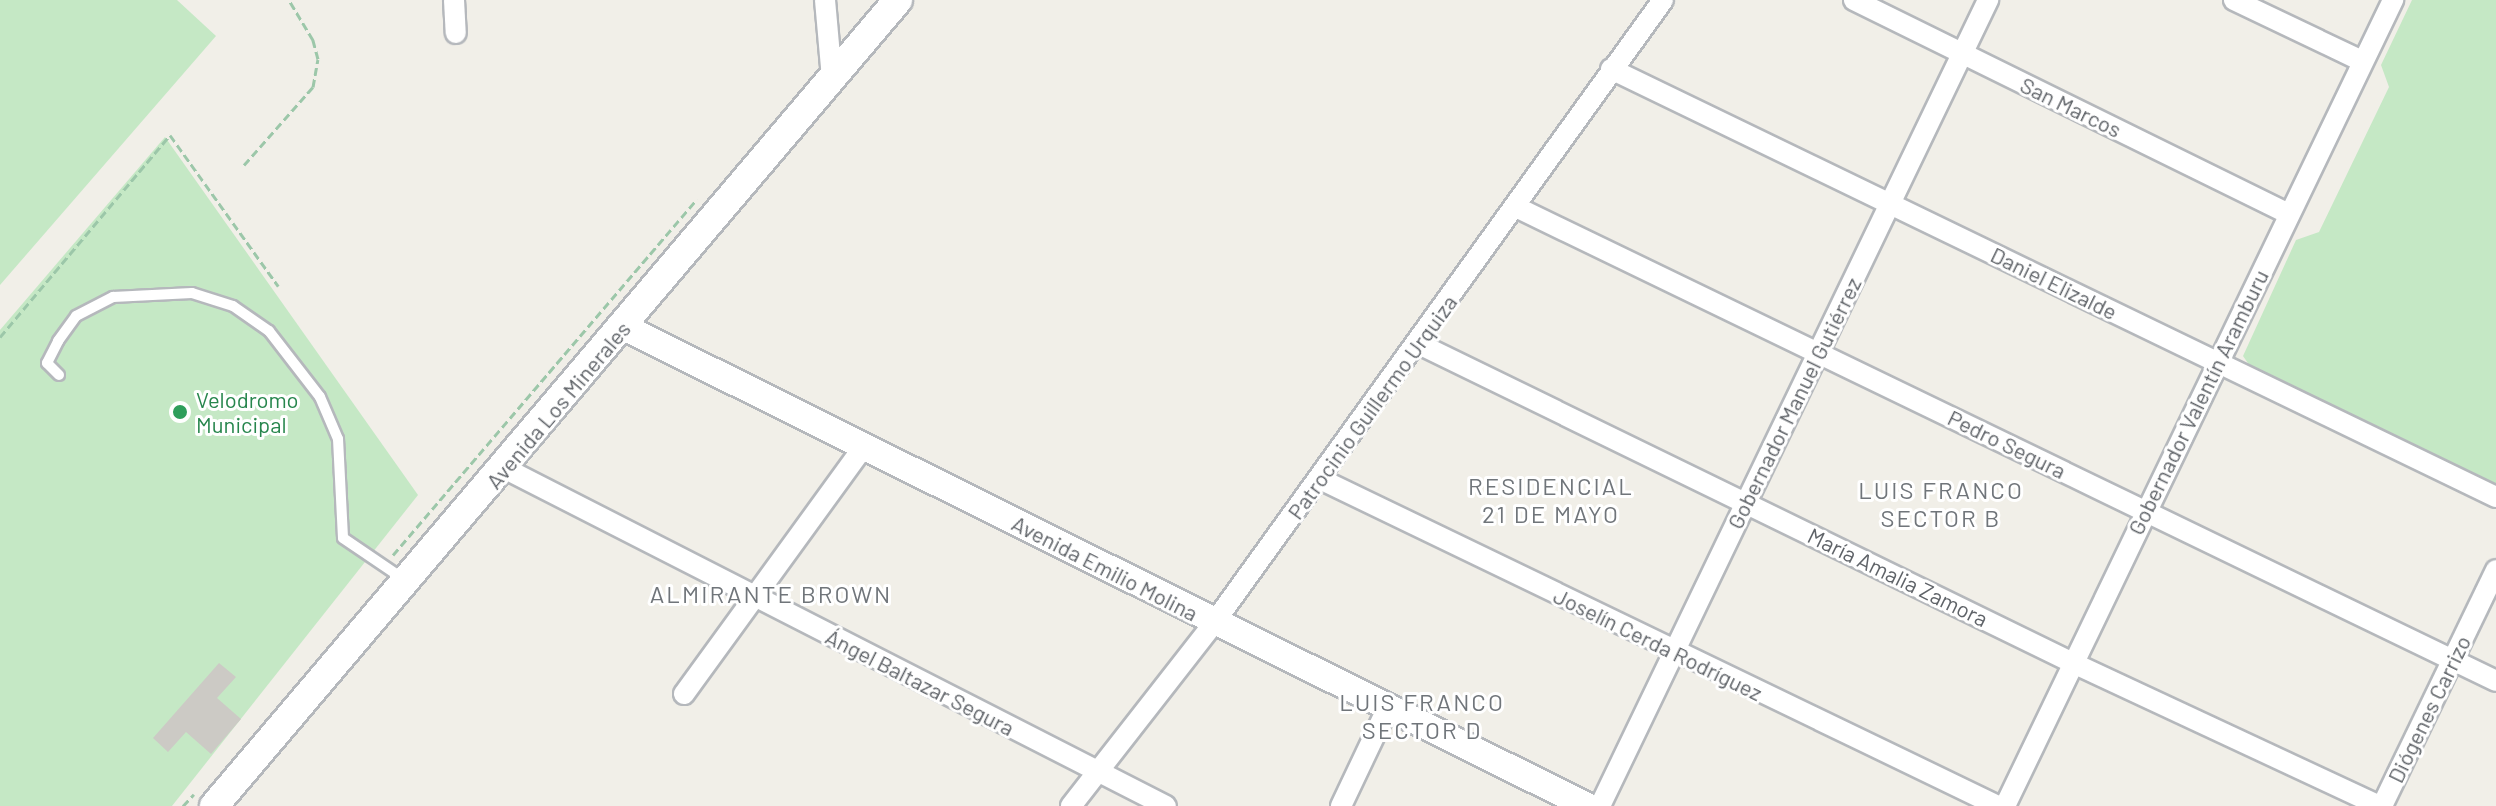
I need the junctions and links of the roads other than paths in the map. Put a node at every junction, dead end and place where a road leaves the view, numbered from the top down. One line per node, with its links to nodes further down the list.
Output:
1 (454, 0): 9 (street)
2 (825, 0): 13 (street)
3 (898, 0): 13 (main road, Avenida Los Minerales)
4 (1663, 0): 12 (street, Patrocinio Guillermo Urquiza)
5 (1854, 0): 10 (street, San Marcos)
6 (1988, 0): 10 (street, Gobernador Manuel Gutiérrez)
7 (2234, 0): 11 (street)
8 (2393, 0): 11 (street, Gobernador Valentín Aramburu)
9 (456, 33)
10 (1962, 53): 14 (street, Gobernador Manuel Gutiérrez); 16 (street, San Marcos)
11 (2362, 61): 16 (street, Gobernador Valentín Aramburu)
12 (1611, 69): 14 (street, Daniel Elizalde); 15 (street, Patrocinio Guillermo Urquiza)
13 (832, 78): 17 (main road, Avenida Los Minerales)
14 (1891, 203): 19 (street, Gobernador Manuel Gutiérrez); 20 (street, Daniel Elizalde)
15 (1518, 208): 18 (street, Patrocinio Guillermo Urquiza); 19 (street, Pedro Segura)
16 (2289, 214): 20 (street, Gobernador Valentín Aramburu)
17 (624, 327): 22 (street, Avenida Emilio Molina); 23 (main road, Avenida Los Minerales)
18 (1419, 344): 24 (street, Patrocinio Guillermo Urquiza); 26 (street, María Amalia Zamora)
19 (1818, 353): 26 (street, Gobernador Manuel Gutiérrez); 27 (street, Pedro Segura)
20 (2216, 362): 25 (street, Daniel Elizalde); 27 (street, Gobernador Valentín Aramburu)
21 (59, 375): 29 (lane)
22 (864, 446): 30 (street); 31 (street, Avenida Emilio Molina)
23 (504, 468): 29 (main road, Avenida Los Minerales); 30 (street, Ángel Baltazar Segura)
24 (1320, 479): 31 (street, Patrocinio Guillermo Urquiza); 32 (street, Joselín Cerda Rodríguez)
25 (2496, 497)
26 (1746, 501): 32 (street, Gobernador Manuel Gutiérrez); 34 (street, María Amalia Zamora)
27 (2145, 511): 33 (street, Pedro Segura); 34 (street, Gobernador Valentín Aramburu)
28 (2496, 570): 33 (street, Diógenes Carrizo)
29 (407, 582): 39 (main road, Avenida Los Minerales)
30 (754, 596): 36 (street); 38 (street, Ángel Baltazar Segura)
31 (1214, 623): 37 (street, Avenida Emilio Molina); 38 (street, Patrocinio Guillermo Urquiza)
32 (1674, 652): 44 (street, Gobernador Manuel Gutiérrez); 45 (street, Joselín Cerda Rodríguez)
33 (2452, 660): 35 (street, Pedro Segura); 47 (street, Diógenes Carrizo)
34 (2073, 663): 46 (street, Gobernador Valentín Aramburu); 47 (street, María Amalia Zamora)
35 (2496, 681)
36 (684, 694)
37 (1387, 709): 42 (street); 43 (street, Avenida Emilio Molina)
38 (1096, 772): 40 (street, Patrocinio Guillermo Urquiza); 41 (street, Ángel Baltazar Segura)
39 (214, 806)
40 (1071, 806)
41 (1166, 806)
42 (1341, 806)
43 (1587, 806)
44 (1600, 806)
45 (1998, 806)
46 (2005, 806)
47 (2381, 806)

